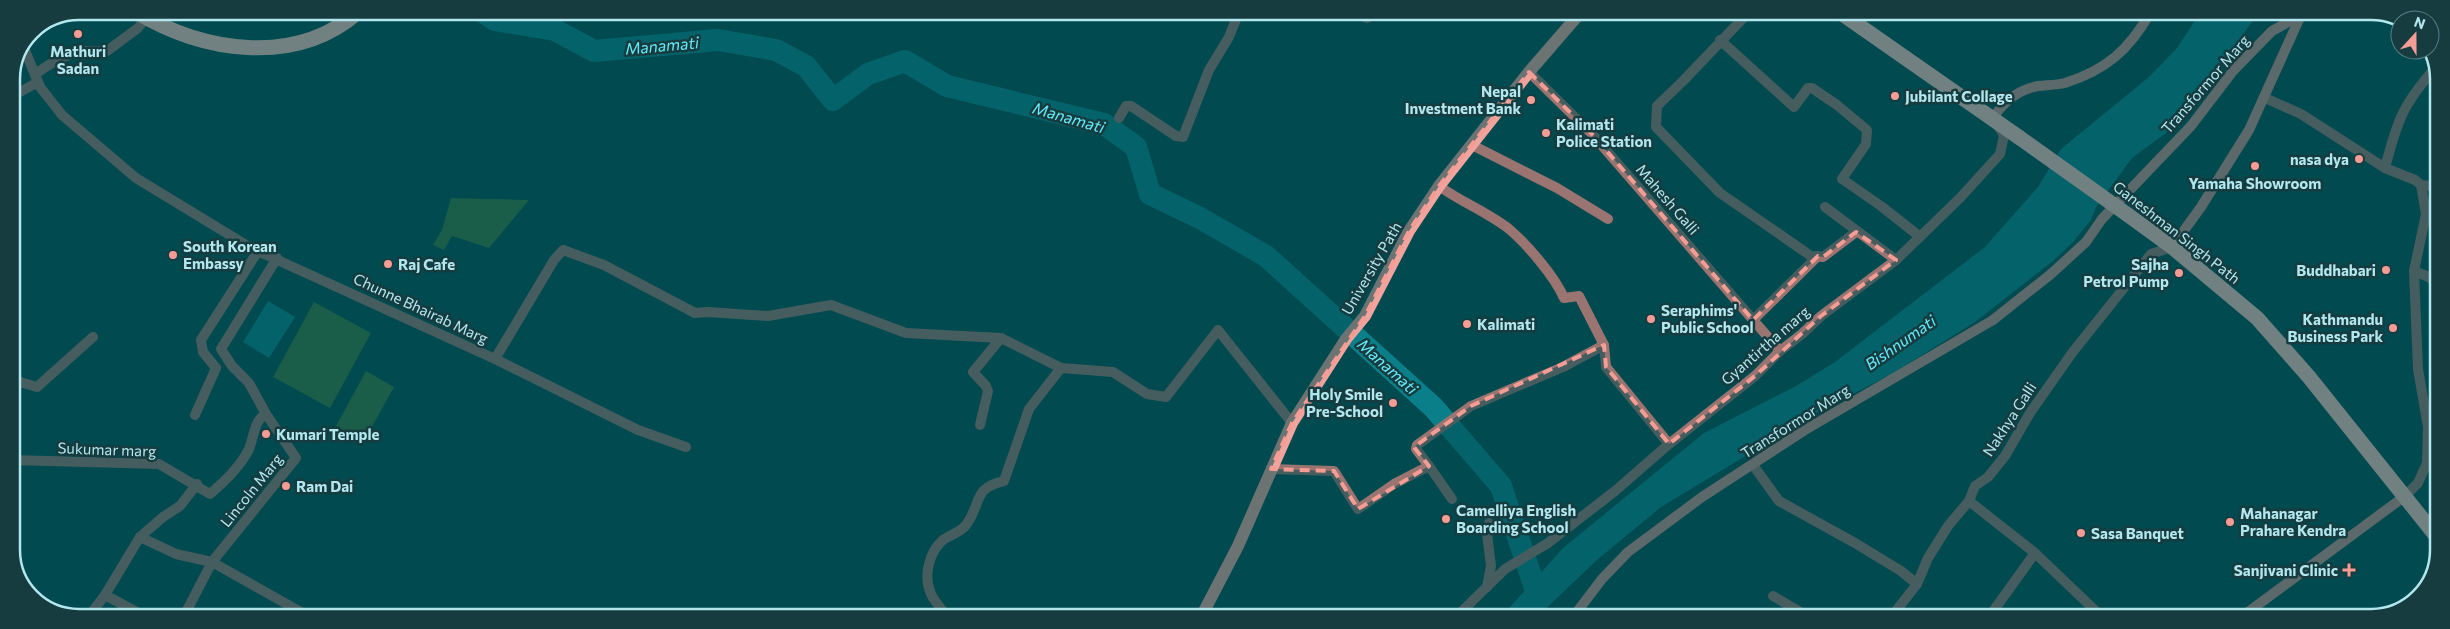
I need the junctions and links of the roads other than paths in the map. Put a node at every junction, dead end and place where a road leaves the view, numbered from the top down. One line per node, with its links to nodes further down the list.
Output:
1 (139, 20): 14 (street)
2 (151, 20): 3 (highway)
3 (347, 20)
4 (1236, 20): 19 (street)
5 (1574, 20): 13 (main road, University Path)
6 (1741, 20): 11 (street)
7 (1851, 20): 20 (highway, Ganeshman Singh Path)
8 (2145, 20): 20 (main road)
9 (2291, 20): 54 (main road, Transformor Marg)
10 (2298, 20): 18 (main road)
11 (1720, 40): 29 (street); 32 (street)
12 (26, 53): 14 (street, Chunne Bhairab Marg)
13 (1529, 72): 21 (main road, University Path); 37 (street, Mahesh Galli)
14 (34, 74): 16 (street, Chunne Bhairab Marg)
15 (2430, 74): 22 (street)
16 (40, 87): 17 (street); 31 (street, Chunne Bhairab Marg)
17 (20, 92)
18 (2265, 98): 22 (street); 30 (main road)
19 (1119, 118)
20 (1992, 119): 29 (street, Gyantirtha marg); 30 (highway, Ganeshman Singh Path, bridge)
21 (1472, 145): 24 (main road, University Path); 27 (street)
22 (2385, 168): 23 (street)
23 (2421, 185): 25 (street); 35 (street)
24 (1439, 186): 40 (street); 48 (main road, University Path)
25 (2430, 186)
26 (1825, 207): 28 (street)
27 (1608, 219)
28 (1856, 232): 32 (street); 34 (street)
29 (1919, 236): 34 (street, Gyantirtha marg)
30 (2172, 247): 58 (highway, Ganeshman Singh Path); 60 (street, Nakhya Galli)
31 (258, 251): 33 (street, Chunne Bhairab Marg); 46 (street)
32 (1818, 256): 37 (street)
33 (277, 258): 42 (street, Chunne Bhairab Marg); 45 (street, Lincoln Marg)
34 (1896, 260): 41 (street, Gyantirtha marg)
35 (2414, 271): 36 (street); 47 (street)
36 (2430, 278)
37 (1754, 320): 41 (street, Mahesh Galli)
38 (93, 338): 44 (street)
39 (1002, 338): 42 (street, Chunne Bhairab Marg); 43 (street, Chunne Bhairab Marg); 49 (street)
40 (1604, 345): 51 (street); 55 (street)
41 (1780, 351): 51 (street, Gyantirtha marg)
42 (495, 359): 52 (street)
43 (1061, 368): 48 (street, Chunne Bhairab Marg); 74 (street)
44 (20, 382)
45 (266, 414): 57 (street, Sukumar marg); 65 (street, Lincoln Marg)
46 (195, 415)
47 (2430, 418)
48 (1292, 423): 56 (main road, University Path)
49 (980, 425)
50 (2430, 441): 58 (street)
51 (1669, 444): 67 (street, Gyantirtha marg)
52 (686, 447)
53 (20, 460): 57 (street, Sukumar marg)
54 (1753, 465): 66 (street); 77 (main road, Transformor Marg)
55 (1429, 466): 56 (street); 59 (street)
56 (1271, 469): 75 (main road, University Path)
57 (197, 484): 63 (street)
58 (2405, 496): 62 (highway, Ganeshman Singh Path); 82 (main road)
59 (1452, 499)
60 (1969, 501): 64 (street); 66 (street, Nakhya Galli)
61 (1489, 523): 67 (street)
62 (2430, 528)
63 (140, 537): 65 (street); 68 (street)
64 (2035, 552): 80 (street); 81 (street)
65 (212, 562): 72 (street, Lincoln Marg); 73 (street)
66 (1917, 584): 79 (street, Nakhya Galli)
67 (1487, 587): 76 (street, Gyantirtha marg)
68 (105, 594): 70 (street); 71 (street)
69 (1773, 596): 78 (street)
70 (94, 609)
71 (132, 609)
72 (188, 609)
73 (293, 609)
74 (941, 609)
75 (1206, 609)
76 (1464, 609)
77 (1579, 609)
78 (1795, 609)
79 (1897, 609)
80 (1995, 609)
81 (2093, 609)
82 (2252, 609)

